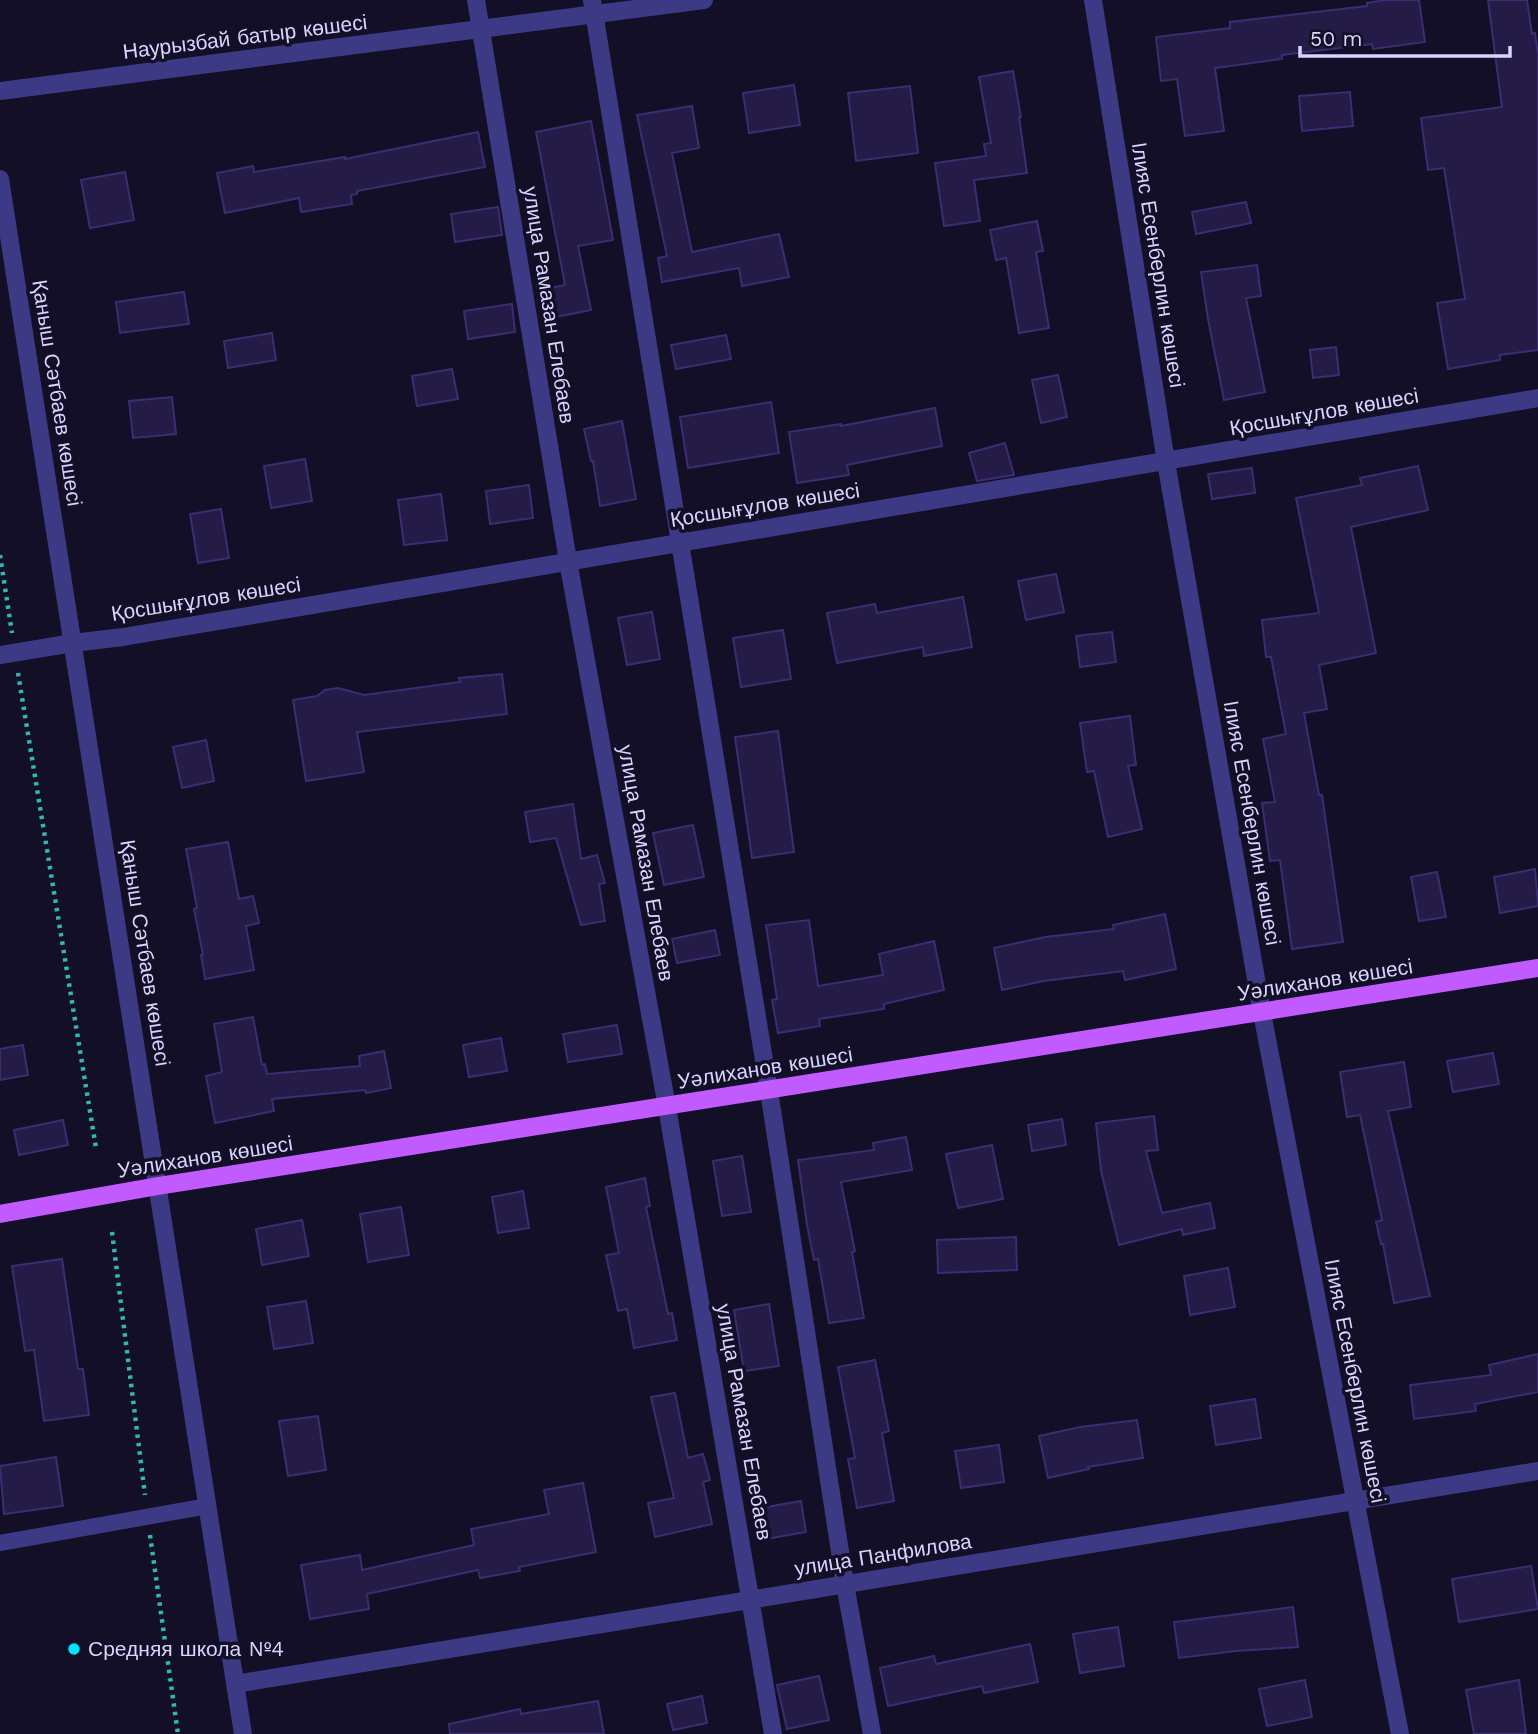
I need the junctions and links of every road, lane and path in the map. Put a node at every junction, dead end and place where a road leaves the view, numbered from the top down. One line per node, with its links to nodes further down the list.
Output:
1 (477, 0): 5 (street, улица Рамазан Елебаев)
2 (704, 0): 4 (street, Наурызбай батыр көшесі)
3 (1093, 0): 9 (street, Ілияс Есенберлин көшесі)
4 (593, 7): 5 (street, Наурызбай батыр көшесі); 10 (street)
5 (481, 29): 6 (street, Наурызбай батыр көшесі); 12 (street, улица Рамазан Елебаев)
6 (0, 91)
7 (0, 179): 13 (street, Қаныш Сәтбаев көшесі)
8 (1538, 398): 9 (street, Қосшығұлов көшесі)
9 (1166, 462): 10 (street, Қосшығұлов көшесі); 16 (street, Ілияс Есенберлин көшесі)
10 (679, 543): 12 (street, Қосшығұлов көшесі); 17 (street)
11 (0, 555): 14 (path)
12 (568, 561): 13 (street, Қосшығұлов көшесі); 18 (street, улица Рамазан Елебаев)
13 (73, 643): 14 (street, Қосшығұлов көшесі); 20 (street, Қаныш Сәтбаев көшесі)
14 (7, 654): 19 (path)
15 (1538, 968): 16 (main road, Уәлиханов көшесі)
16 (1262, 1013): 17 (main road, Уәлиханов көшесі); 24 (street, Ілияс Есенберлин көшесі)
17 (769, 1091): 18 (main road, Уәлиханов көшесі); 28 (street)
18 (667, 1107): 20 (main road, Уәлиханов көшесі); 29 (street, улица Рамазан Елебаев)
19 (96, 1148)
20 (158, 1186): 21 (main road, Уәлиханов көшесі); 25 (street, Қаныш Сәтбаев көшесі)
21 (0, 1214)
22 (112, 1232): 26 (path)
23 (1538, 1471): 24 (street, улица Панфилова)
24 (1355, 1501): 28 (street, улица Панфилова); 35 (street, Ілияс Есенберлин көшесі)
25 (208, 1506): 26 (lane); 30 (street, Қаныш Сәтбаев көшесі)
26 (147, 1517): 27 (lane); 31 (path)
27 (0, 1543)
28 (845, 1584): 29 (street, улица Панфилова); 34 (street)
29 (751, 1600): 30 (street, улица Панфилова); 33 (street, улица Рамазан Елебаев)
30 (235, 1684): 32 (street, Қаныш Сәтбаев көшесі)
31 (178, 1734)
32 (243, 1734)
33 (773, 1734)
34 (872, 1734)
35 (1400, 1734)

